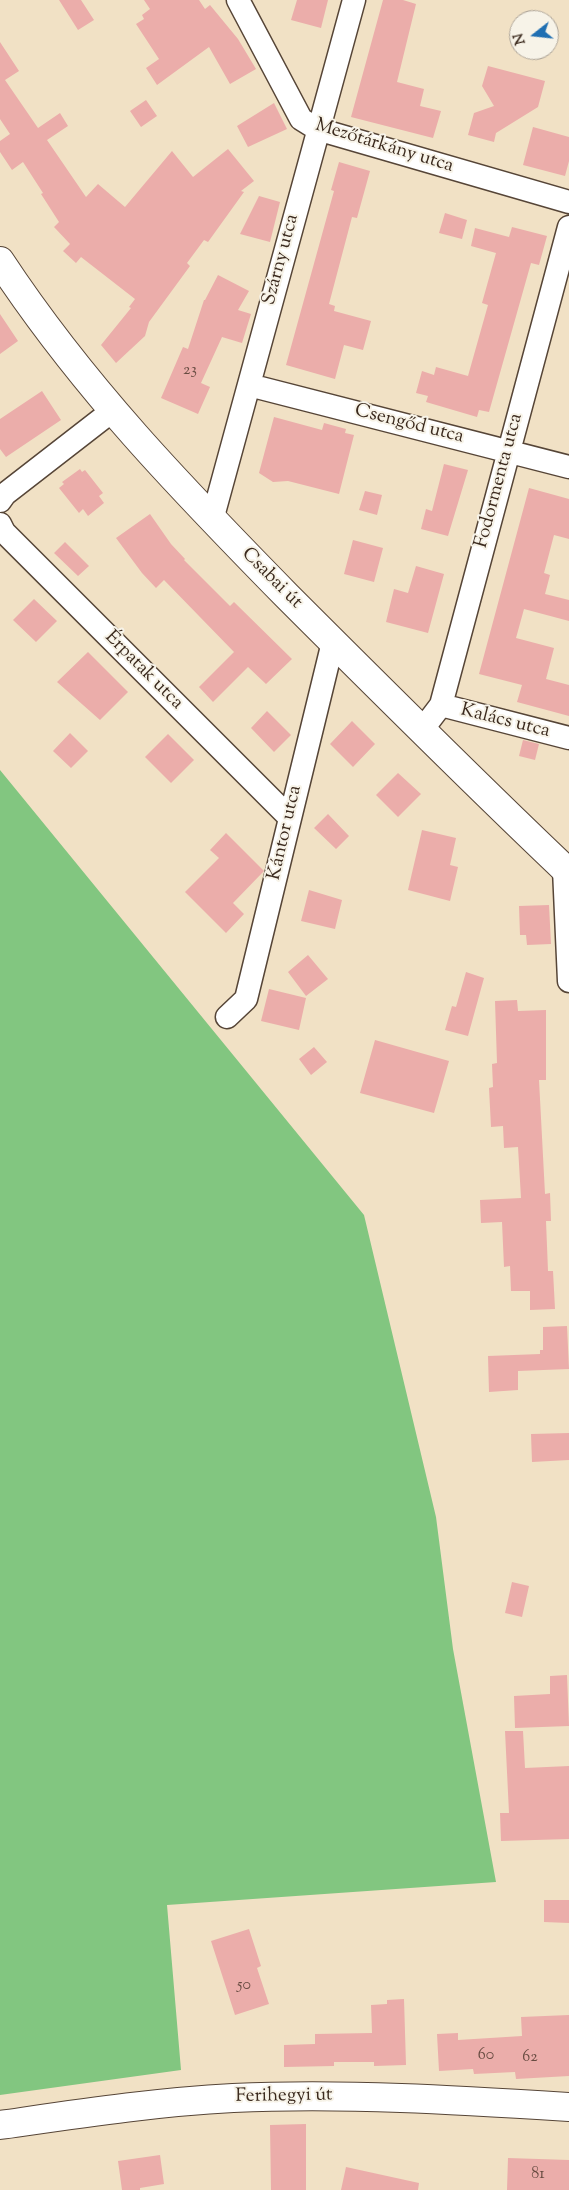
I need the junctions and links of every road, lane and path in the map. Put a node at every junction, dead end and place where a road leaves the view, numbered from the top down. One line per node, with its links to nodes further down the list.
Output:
1 (238, 0): 3 (street, Mezőtárkány utca)
2 (354, 0): 3 (street, Szárny utca)
3 (317, 129): 4 (street, Mezőtárkány utca); 7 (street, Szárny utca)
4 (569, 202)
5 (569, 227): 9 (street, Fodormenta utca)
6 (0, 261): 8 (main road, Csabai út)
7 (249, 385): 9 (street, Csengőd utca); 12 (street, Szárny utca)
8 (112, 411): 11 (street); 12 (main road, Csabai út)
9 (508, 450): 10 (street, Csengőd utca); 15 (street, Fodormenta utca)
10 (569, 467)
11 (0, 501)
12 (212, 520): 14 (main road, Csabai út)
13 (0, 524): 18 (street, Érpatak utca)
14 (333, 642): 16 (main road, Csabai út); 18 (street, Kántor utca)
15 (441, 705): 16 (street, Fodormenta utca); 17 (street, Kalács utca)
16 (422, 730): 19 (main road, Csabai út)
17 (569, 738)
18 (289, 817): 21 (street, Kántor utca)
19 (567, 871): 20 (street)
20 (569, 981)
21 (227, 1017)
22 (569, 2107): 23 (main road, Ferihegyi út)
23 (0, 2125)

